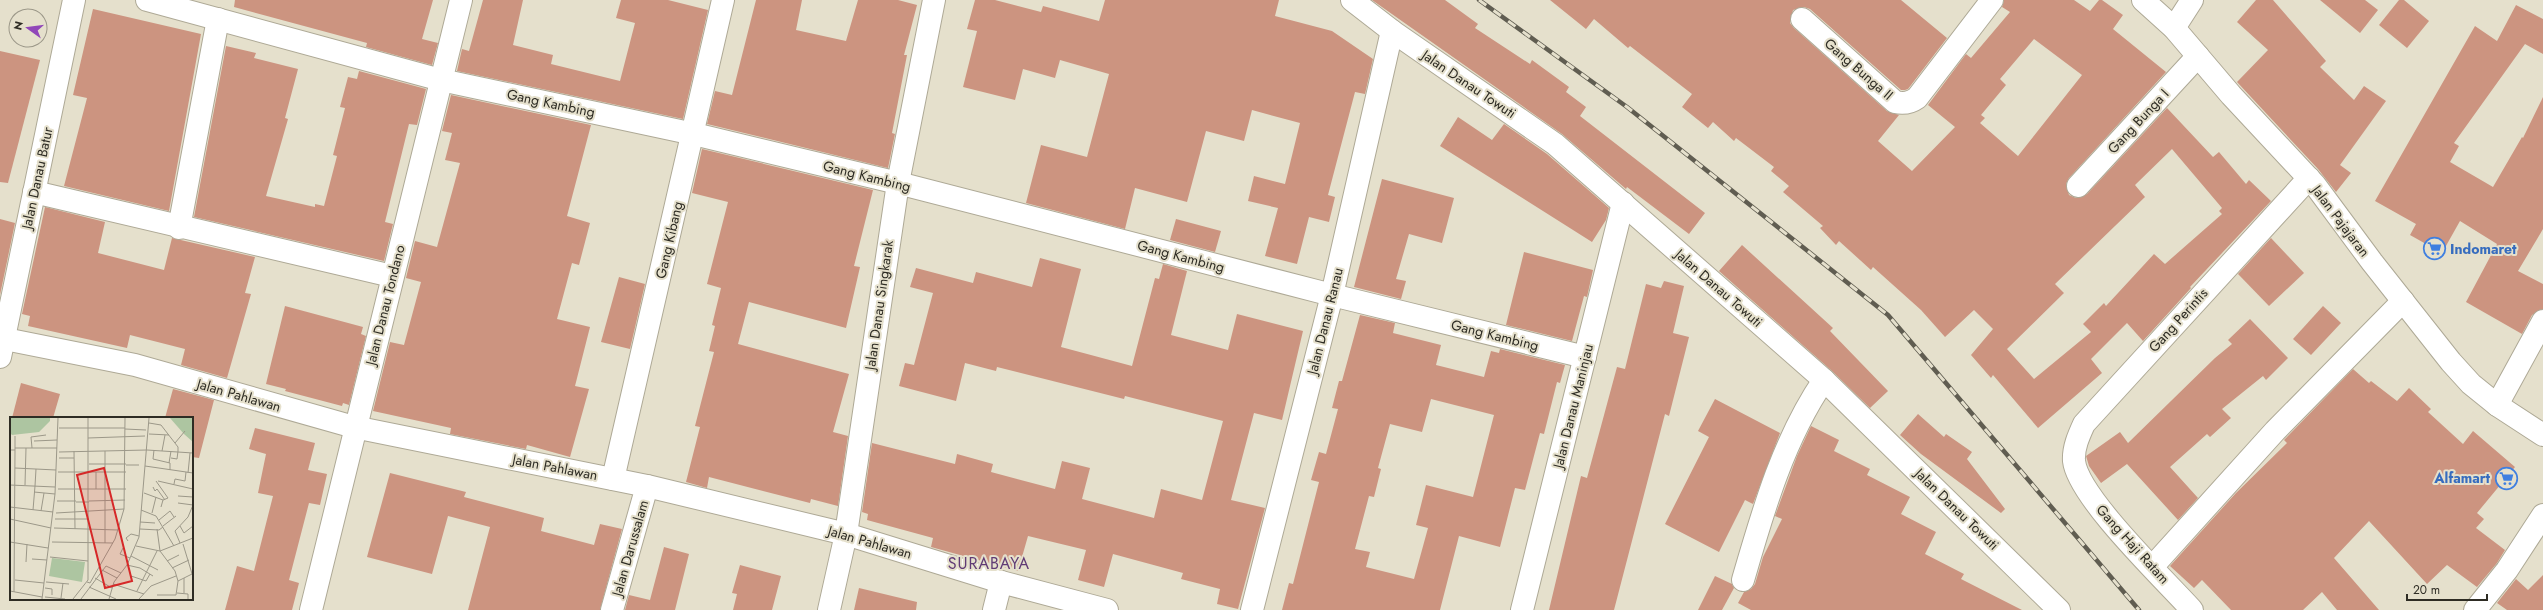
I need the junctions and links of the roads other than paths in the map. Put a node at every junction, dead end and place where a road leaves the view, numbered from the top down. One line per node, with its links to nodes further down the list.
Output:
1 (74, 0): 20 (street, Jalan Danau Batur)
2 (147, 0): 10 (street, Gang Kambing)
3 (461, 0): 15 (street, Jalan Danau Tondano)
4 (723, 0): 16 (street, Gang Kibang)
5 (934, 0): 18 (street, Jalan Danau Singkarak)
6 (1352, 0): 13 (street, Jalan Danau Towuti)
7 (1992, 0): 11 (street, Gang Bunga II)
8 (2143, 0): 12 (street, Jalan Pajajaran)
9 (2192, 0): 12 (street)
10 (218, 19): 15 (street, Gang Kambing); 22 (street)
11 (1802, 19)
12 (2174, 28): 14 (street, Jalan Pajajaran)
13 (1392, 31): 21 (street, Jalan Danau Towuti); 24 (street, Jalan Danau Ranau)
14 (2198, 56): 17 (street, Jalan Pajajaran); 19 (street, Gang Bunga I)
15 (441, 80): 16 (street, Gang Kambing); 23 (street, Jalan Danau Tondano)
16 (694, 134): 18 (street, Gang Kambing); 34 (street, Gang Kibang)
17 (2309, 178): 25 (street, Jalan Pajajaran); 33 (street, Gang Perintis)
18 (898, 182): 24 (street, Gang Kambing); 37 (street, Jalan Danau Singkarak)
19 (2078, 186)
20 (34, 192): 22 (street); 27 (street, Jalan Danau Batur)
21 (1623, 203): 28 (street, Jalan Danau Maninjau); 29 (street, Jalan Danau Towuti)
22 (178, 228): 23 (street)
23 (392, 276): 31 (street, Jalan Danau Tondano)
24 (1332, 295): 28 (street, Gang Kambing); 46 (street, Jalan Danau Ranau)
25 (2403, 301): 30 (street, Jalan Pajajaran); 38 (street)
26 (2543, 321): 30 (street)
27 (1, 344): 31 (street, Jalan Pahlawan)
28 (1585, 357): 47 (street, Jalan Danau Maninjau)
29 (1824, 380): 39 (street); 48 (street, Jalan Danau Towuti)
30 (2497, 405): 32 (street, Jalan Pajajaran)
31 (354, 427): 34 (street, Jalan Pahlawan); 41 (street, Jalan Danau Tondano)
32 (2543, 435)
33 (2077, 475): 38 (street, Gang Haji Ratam)
34 (614, 479): 35 (street, Jalan Pahlawan)
35 (647, 486): 37 (street, Jalan Pahlawan); 42 (street, Jalan Darussalam)
36 (2543, 515): 50 (street)
37 (846, 534): 40 (street, Jalan Pahlawan); 43 (street, Jalan Danau Singkarak)
38 (2153, 566): 49 (street, Gang Haji Ratam)
39 (1742, 580)
40 (1001, 582): 44 (street); 45 (street, Jalan Pahlawan)
41 (311, 610)
42 (612, 610)
43 (829, 610)
44 (994, 610)
45 (1107, 610)
46 (1252, 610)
47 (1522, 610)
48 (2059, 610)
49 (2192, 610)
50 (2475, 610)

